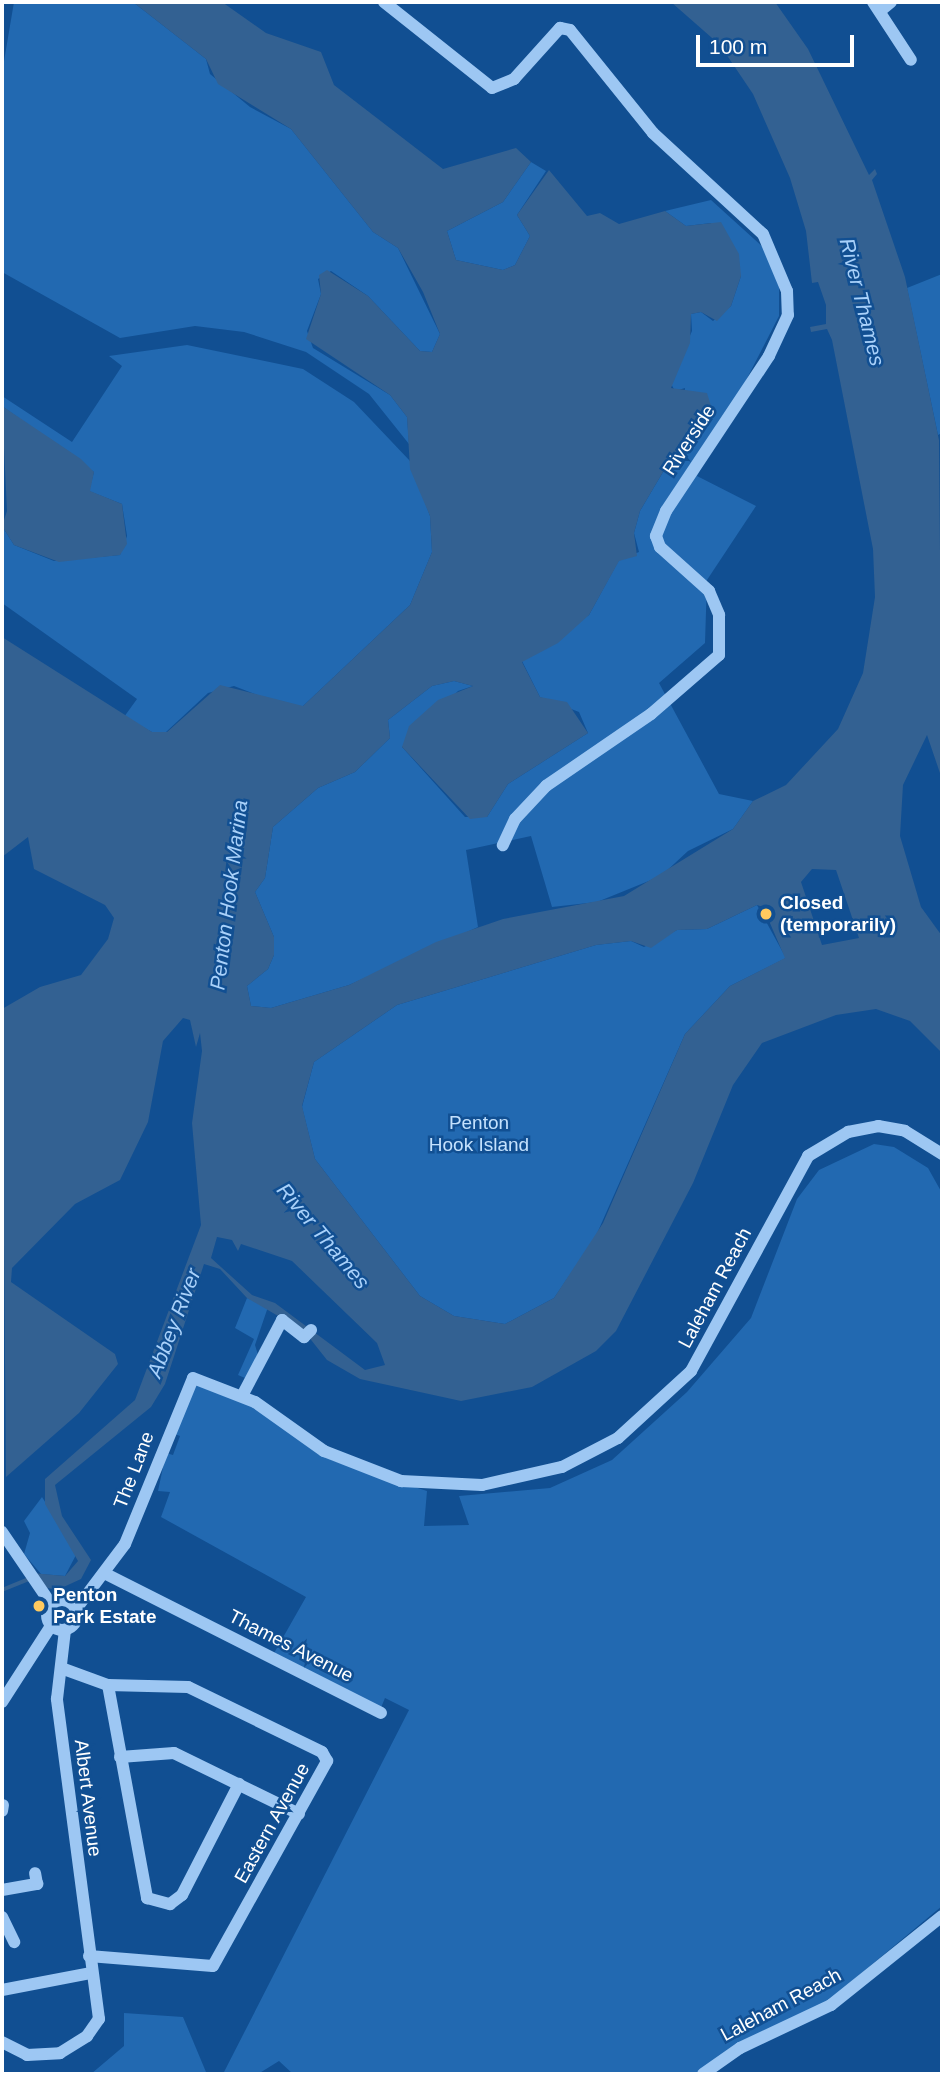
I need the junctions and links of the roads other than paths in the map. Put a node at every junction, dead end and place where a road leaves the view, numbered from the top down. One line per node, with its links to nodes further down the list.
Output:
1 (384, 2): 5 (street, Riverside)
2 (891, 2): 3 (street)
3 (876, 7): 4 (street)
4 (911, 60)
5 (503, 845)
6 (942, 1154): 9 (street, Laleham Reach)
7 (309, 1332): 9 (street)
8 (192, 1378): 9 (street, Laleham Reach); 11 (street, The Lane)
9 (242, 1396)
10 (4, 1539): 12 (street)
11 (106, 1574): 13 (street, The Lane); 19 (street, Thames Avenue)
12 (51, 1604): 13 (street); 14 (street)
13 (76, 1609): 15 (street)
14 (51, 1626): 15 (street); 18 (street)
15 (65, 1630): 16 (street, Albert Avenue)
16 (61, 1668): 17 (street); 30 (street, Albert Avenue)
17 (108, 1685): 20 (street); 24 (street, Eastern Avenue)
18 (2, 1702)
19 (380, 1713)
20 (120, 1757): 21 (street); 21 (street)
21 (239, 1784): 24 (street)
22 (3, 1805): 23 (street)
23 (2, 1811)
24 (299, 1814): 30 (street, Eastern Avenue)
25 (35, 1873): 26 (street)
26 (2, 1890)
27 (942, 1916): 34 (street, Laleham Reach)
28 (2, 1917): 29 (street)
29 (14, 1942)
30 (89, 1956): 31 (street, Albert Avenue)
31 (92, 1973): 32 (street); 33 (street, Albert Avenue)
32 (2, 1990)
33 (2, 2042)
34 (703, 2074)

